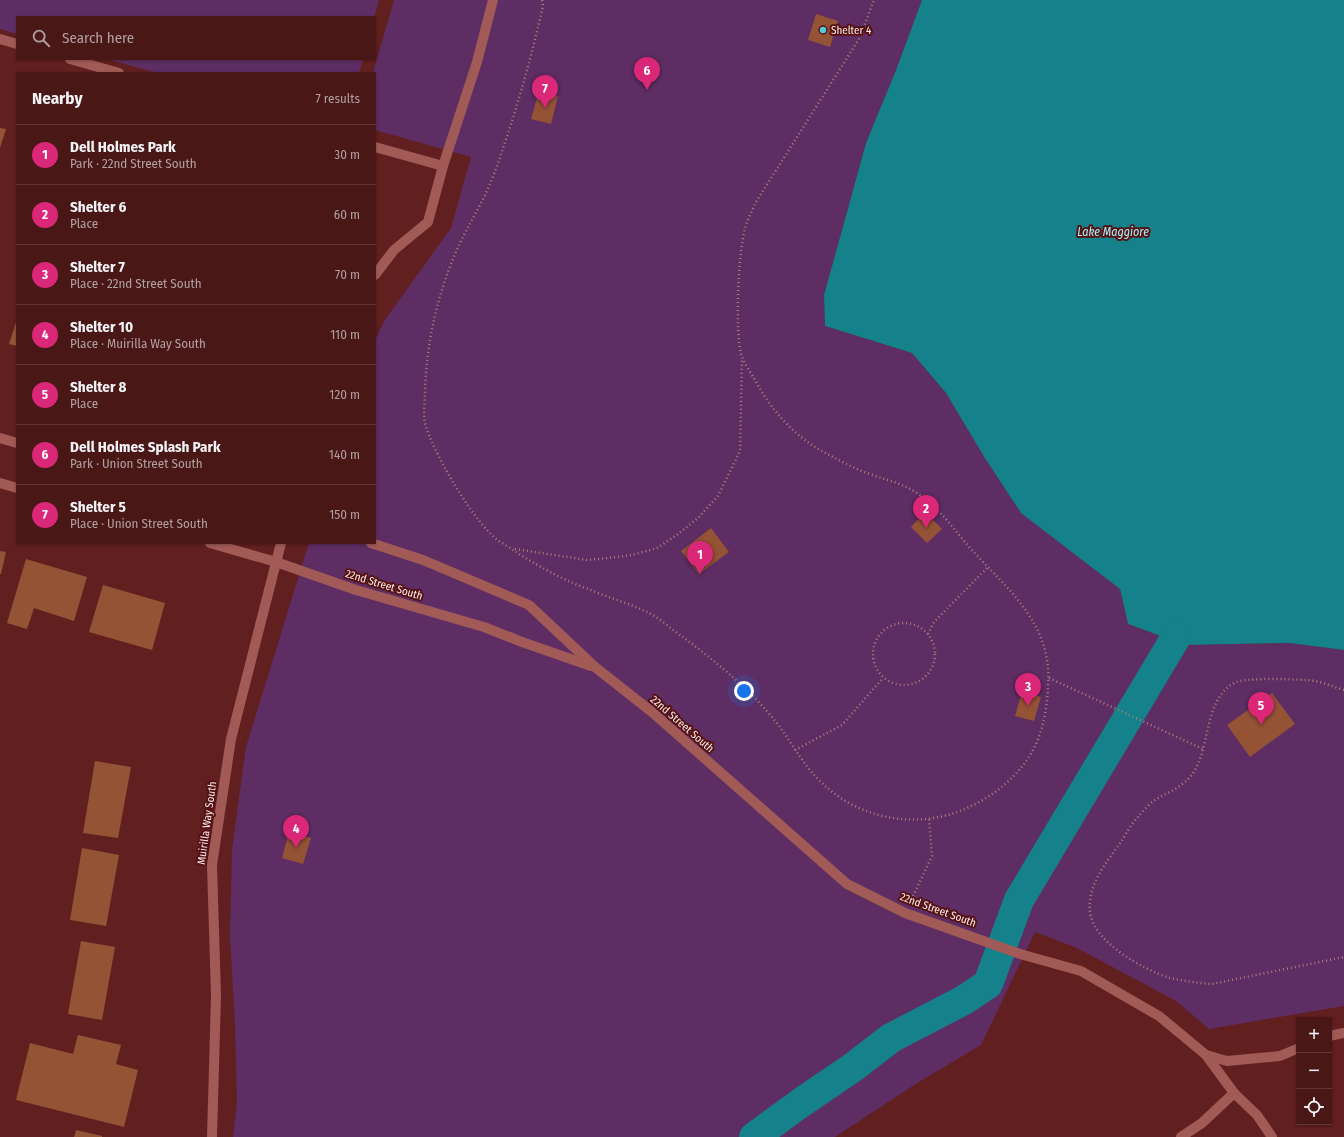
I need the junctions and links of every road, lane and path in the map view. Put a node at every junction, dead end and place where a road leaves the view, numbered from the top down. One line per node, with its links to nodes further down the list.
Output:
1 (493, 0): 9 (street)
2 (542, 0): 19 (path)
3 (874, 0): 11 (path)
4 (0, 39): 5 (street)
5 (16, 44)
6 (74, 60): 7 (street)
7 (116, 72)
8 (376, 147): 9 (street)
9 (443, 166): 10 (street)
10 (376, 274)
11 (742, 357): 19 (path); 21 (path)
12 (0, 438): 13 (street)
13 (16, 443)
14 (0, 483): 15 (street)
15 (16, 488)
16 (213, 544): 20 (street, 22nd Street South)
17 (281, 544): 20 (street, Muirilla Way South)
18 (374, 544): 23 (street, 22nd Street South)
19 (512, 549): 28 (path)
20 (276, 562): 23 (street, 22nd Street South); 37 (street, Muirilla Way South)
21 (988, 567): 22 (path); 25 (path)
22 (928, 634): 24 (path); 24 (path)
23 (595, 668): 30 (street, 22nd Street South)
24 (883, 678): 28 (path)
25 (1049, 678): 27 (path); 29 (path)
26 (1344, 690): 27 (path)
27 (1203, 749): 31 (path)
28 (795, 750): 29 (path)
29 (929, 819): 30 (path)
30 (905, 913): 35 (street, 22nd Street South)
31 (1344, 957)
32 (1344, 1033): 33 (street)
33 (1332, 1035)
34 (1296, 1049): 35 (street, 22nd Street South)
35 (1206, 1055): 36 (street)
36 (1234, 1093): 38 (street); 39 (street)
37 (212, 1137)
38 (1181, 1137)
39 (1272, 1137)

